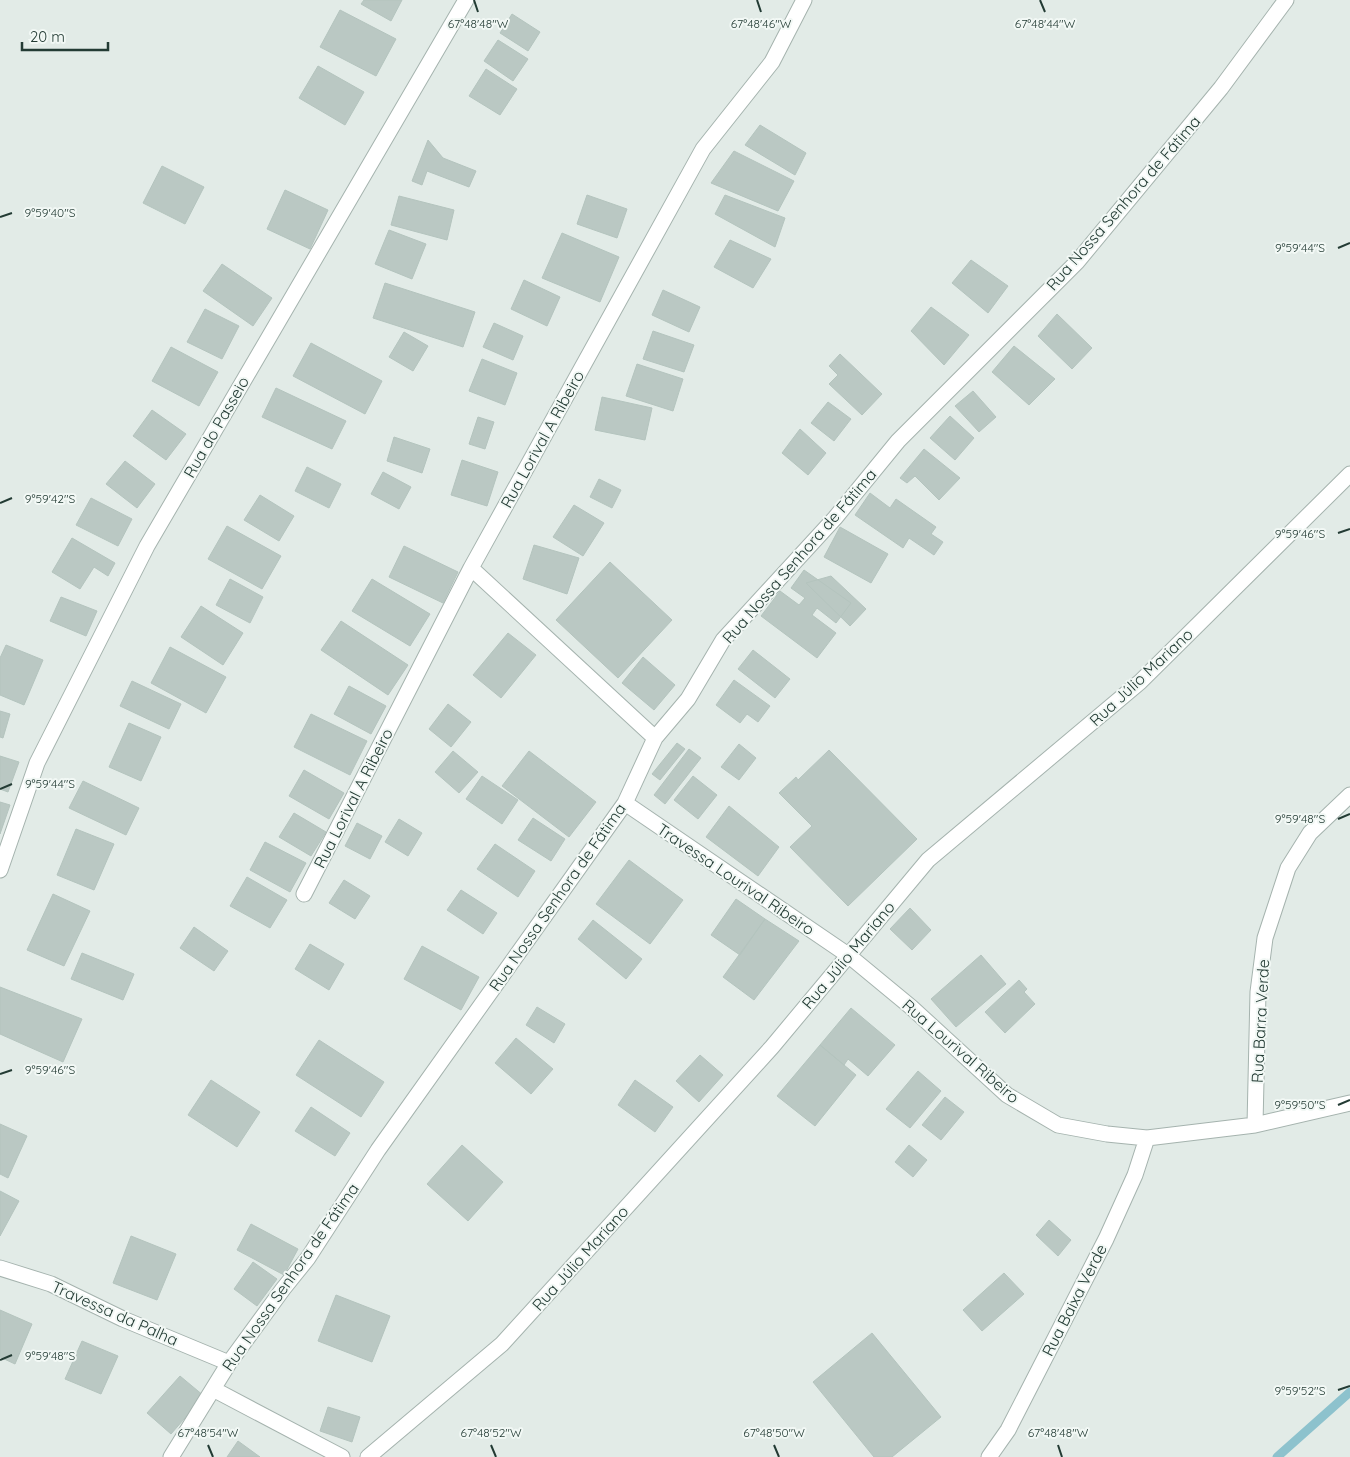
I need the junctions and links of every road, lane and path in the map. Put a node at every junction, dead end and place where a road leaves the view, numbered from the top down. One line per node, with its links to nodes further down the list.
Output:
1 (466, 0): 9 (street, Rua do Passeio)
2 (804, 0): 5 (street, Rua Lorival A Ribeiro)
3 (1286, 0): 6 (street, Rua Nossa Senhora de Fátima)
4 (1350, 474): 11 (street, Rua Júlio Mariano)
5 (471, 568): 6 (street); 10 (street, Rua Lorival A Ribeiro)
6 (655, 738): 8 (street, Rua Nossa Senhora de Fátima)
7 (1350, 795): 13 (street, Rua Barra Verde)
8 (624, 803): 11 (street, Travessa Lourival Ribeiro); 16 (street, Rua Nossa Senhora de Fátima)
9 (0, 870)
10 (304, 894)
11 (848, 955): 14 (street, Rua Lourival Ribeiro); 20 (street, Rua Júlio Mariano)
12 (1350, 1103): 13 (street, Rua Lourival Ribeiro)
13 (1255, 1125): 14 (street, Rua Lourival Ribeiro)
14 (1147, 1138): 21 (street, Rua Baixa Verde)
15 (0, 1268): 16 (street, Travessa da Palha)
16 (229, 1363): 17 (street, Rua Nossa Senhora de Fátima)
17 (213, 1389): 18 (street, Rua Nossa Senhora de Fátima); 19 (street)
18 (171, 1457)
19 (342, 1457)
20 (368, 1457)
21 (989, 1457)

